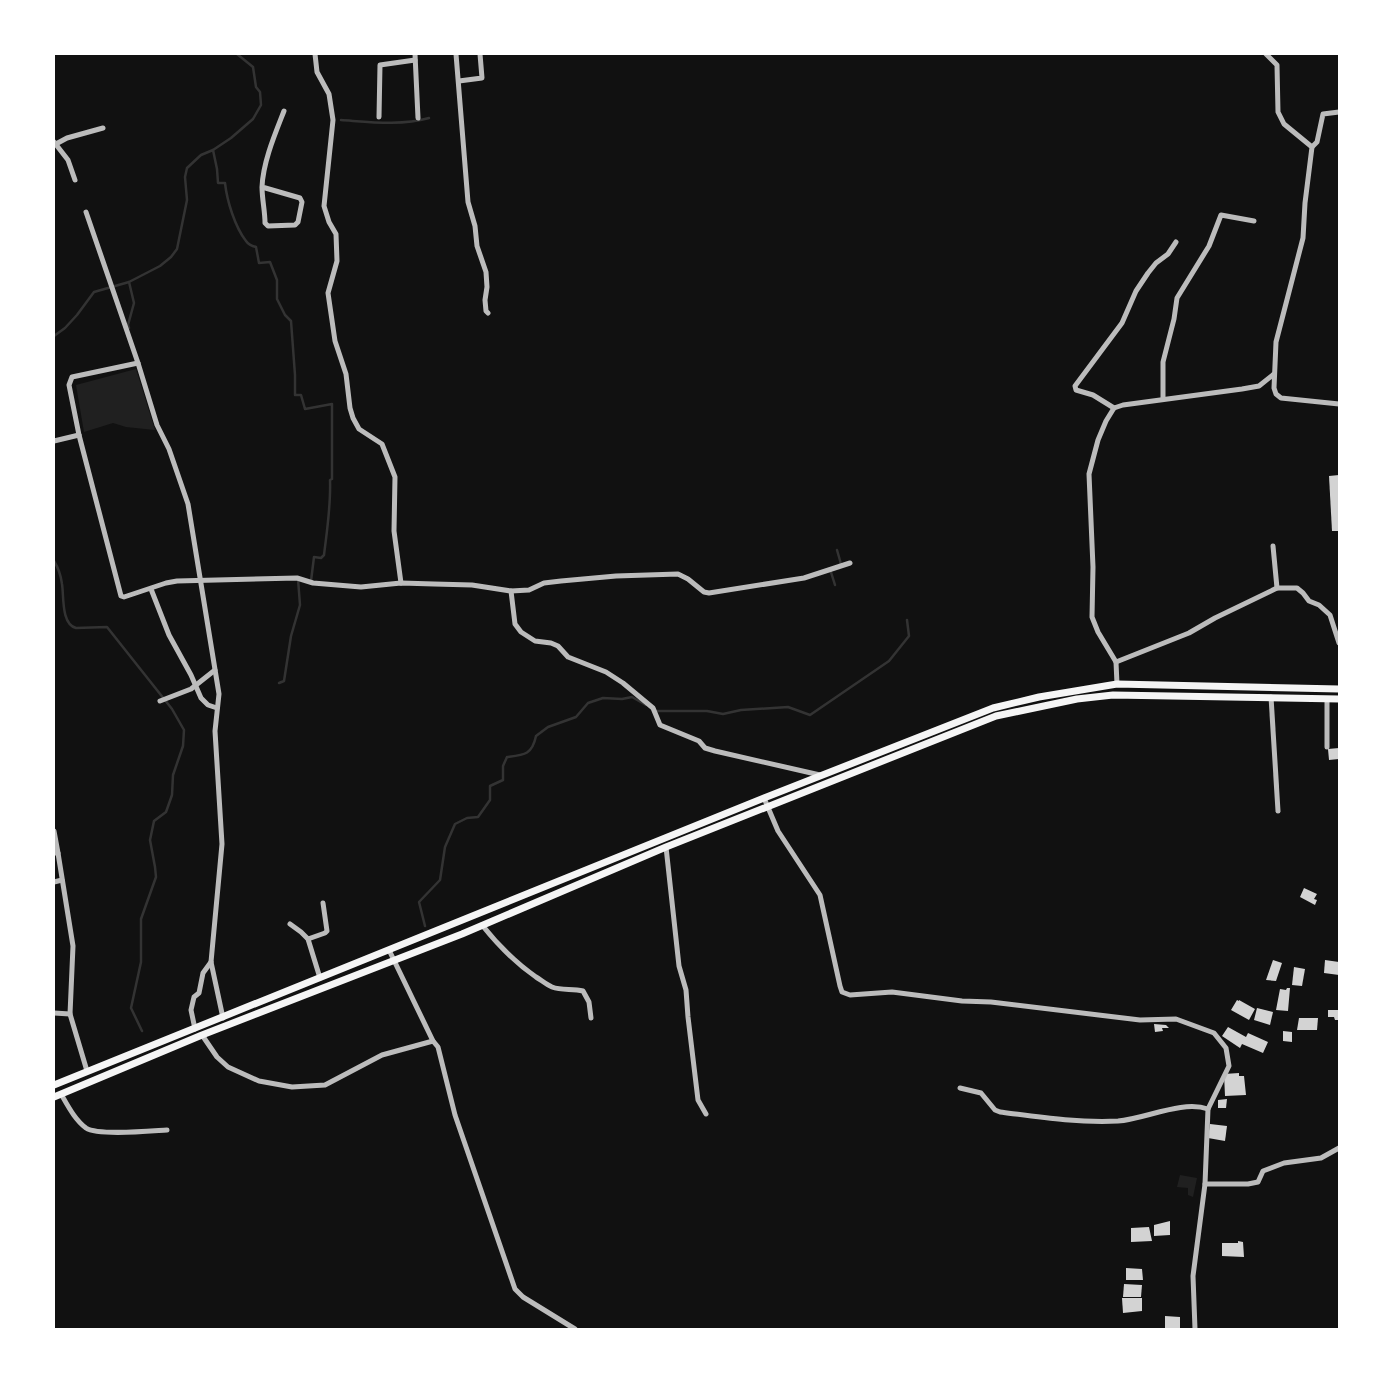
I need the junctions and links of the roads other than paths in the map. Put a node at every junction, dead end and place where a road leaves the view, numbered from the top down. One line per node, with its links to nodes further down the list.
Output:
1 (315, 54): 30 (street)
2 (456, 54): 6 (street)
3 (480, 54): 6 (street)
4 (1266, 54): 13 (street)
5 (415, 57): 9 (street); 10 (street)
6 (459, 81): 19 (street)
7 (284, 110): 15 (street)
8 (1339, 112): 13 (street)
9 (379, 117)
10 (418, 118)
11 (103, 128): 12 (street)
12 (54, 144): 14 (street)
13 (1312, 147): 21 (street)
14 (75, 180)
15 (262, 187): 15 (street)
16 (86, 212): 20 (street)
17 (1254, 221): 22 (street)
18 (1176, 242): 24 (street)
19 (488, 313)
20 (138, 363): 25 (street); 29 (street)
21 (1274, 374): 22 (street); 23 (street)
22 (1163, 398): 24 (street)
23 (1339, 404)
24 (1114, 408): 35 (street)
25 (79, 434): 26 (street); 32 (street)
26 (54, 441)
27 (1274, 546): 31 (street)
28 (850, 563): 33 (street)
29 (201, 580): 30 (street); 32 (street); 36 (street)
30 (401, 583): 33 (street)
31 (1277, 588): 34 (street); 35 (street)
32 (151, 589): 37 (street)
33 (511, 591): 46 (street)
34 (1339, 644)
35 (1116, 662): 38 (street)
36 (215, 670): 37 (street); 44 (street)
37 (196, 684): 43 (street); 44 (street)
38 (1117, 684): 39 (main road); 46 (main road)
39 (1339, 689)
40 (1271, 697): 41 (main road); 48 (main road); 49 (street)
41 (1327, 698): 42 (main road); 45 (street)
42 (1339, 699)
43 (160, 701)
44 (217, 708): 61 (street)
45 (1327, 747)
46 (823, 776): 47 (main road)
47 (764, 798): 48 (street); 59 (main road)
48 (767, 807): 51 (main road); 74 (street)
49 (1278, 810)
50 (54, 831): 52 (street)
51 (666, 847): 57 (main road); 75 (street)
52 (56, 853): 53 (street)
53 (62, 880): 54 (street); 64 (street)
54 (54, 882)
55 (323, 903): 58 (street)
56 (290, 924): 58 (street)
57 (482, 925): 60 (main road); 66 (street)
58 (308, 939): 62 (street)
59 (390, 950): 60 (street); 62 (main road)
60 (394, 960): 68 (main road); 69 (street)
61 (211, 962): 65 (street); 67 (street)
62 (320, 978): 65 (main road)
63 (54, 1013): 64 (street)
64 (70, 1014): 70 (street)
65 (222, 1018): 67 (main road)
66 (591, 1018)
67 (195, 1028): 70 (main road)
68 (202, 1035): 69 (street); 73 (main road)
69 (433, 1041): 79 (street)
70 (86, 1071): 71 (main road)
71 (54, 1084)
72 (960, 1088): 74 (street)
73 (57, 1095): 76 (street)
74 (1208, 1109): 78 (street)
75 (706, 1114)
76 (166, 1130)
77 (1339, 1148): 78 (street)
78 (1205, 1184): 80 (street)
79 (575, 1329)
80 (1195, 1329)

